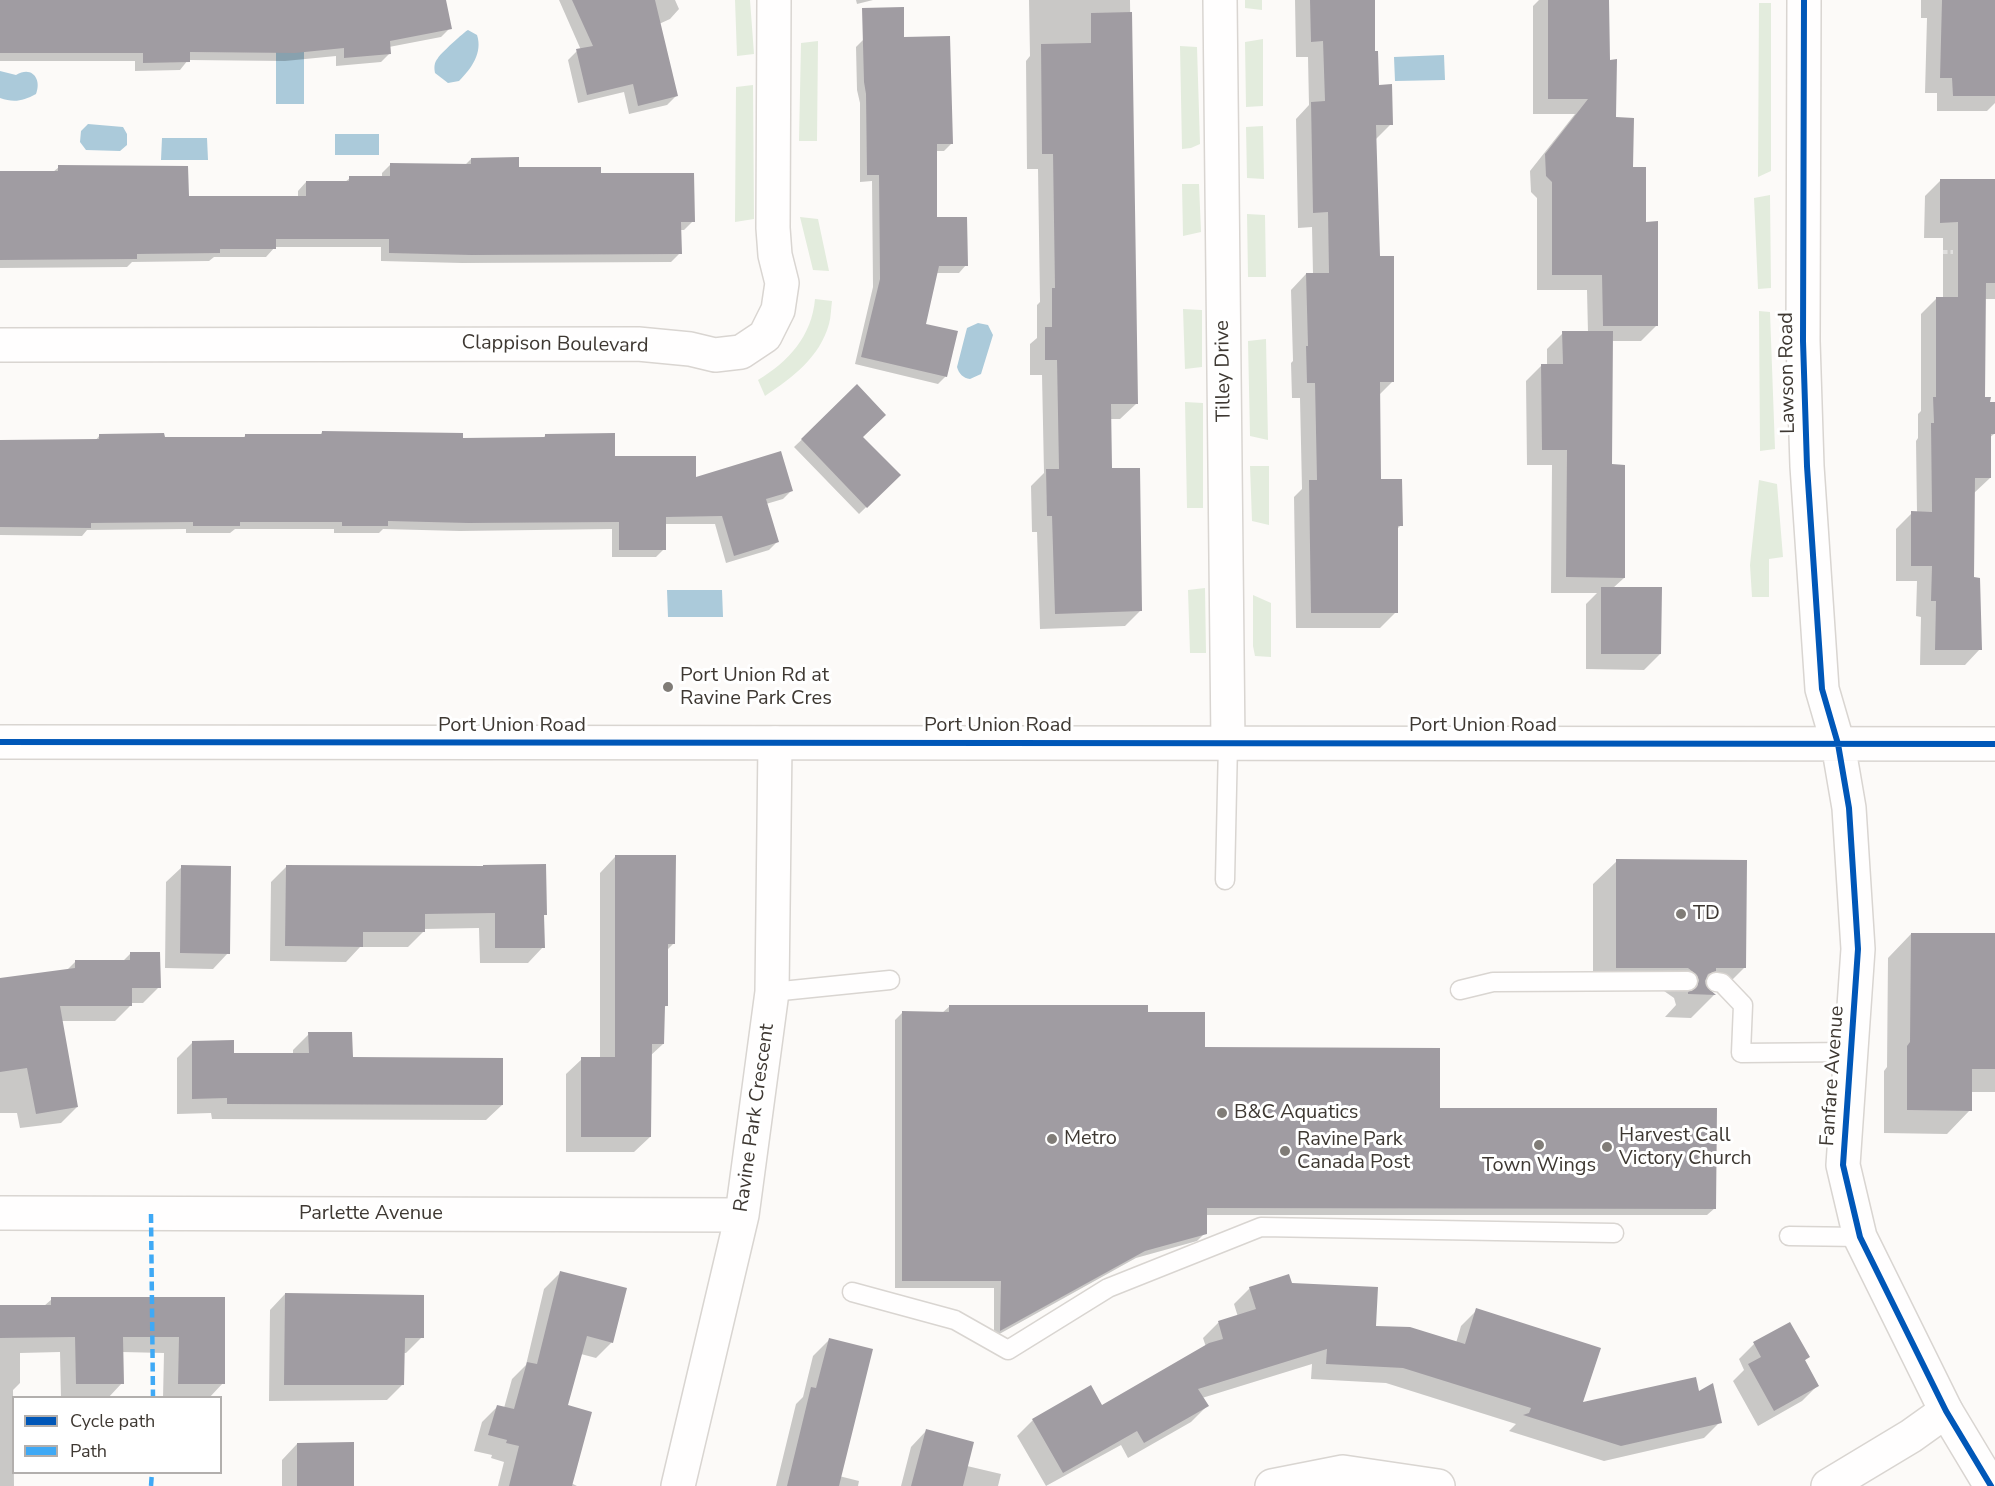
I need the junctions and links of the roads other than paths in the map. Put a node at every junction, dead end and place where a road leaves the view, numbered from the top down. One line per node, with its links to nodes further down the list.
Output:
1 (774, 0): 4 (street, Clappison Boulevard)
2 (1220, 0): 7 (street, Tilley Drive)
3 (1804, 0): 8 (street, Lawson Road)
4 (0, 345)
5 (0, 742): 6 (street, Port Union Road)
6 (775, 743): 7 (street, Port Union Road); 15 (street, Ravine Park Crescent)
7 (1228, 743): 8 (street, Port Union Road); 10 (lane)
8 (1838, 744): 9 (street, Port Union Road); 16 (street, Fanfare Avenue)
9 (1995, 744)
10 (1225, 880)
11 (890, 980): 15 (lane)
12 (1688, 981): 14 (lane)
13 (1716, 981): 16 (lane)
14 (1460, 990)
15 (772, 992): 18 (street, Ravine Park Crescent)
16 (1851, 1052): 21 (street, Fanfare Avenue)
17 (0, 1213): 18 (street, Parlette Avenue)
18 (742, 1215): 24 (street, Ravine Park Crescent)
19 (1614, 1233): 22 (lane)
20 (1790, 1236): 21 (lane)
21 (1860, 1237): 23 (street, Fanfare Avenue)
22 (852, 1292)
23 (1946, 1411): 27 (street); 28 (street, Fanfare Avenue)
24 (678, 1486)
25 (1272, 1486): 26 (street)
26 (1438, 1486)
27 (1828, 1486)
28 (1991, 1486)

